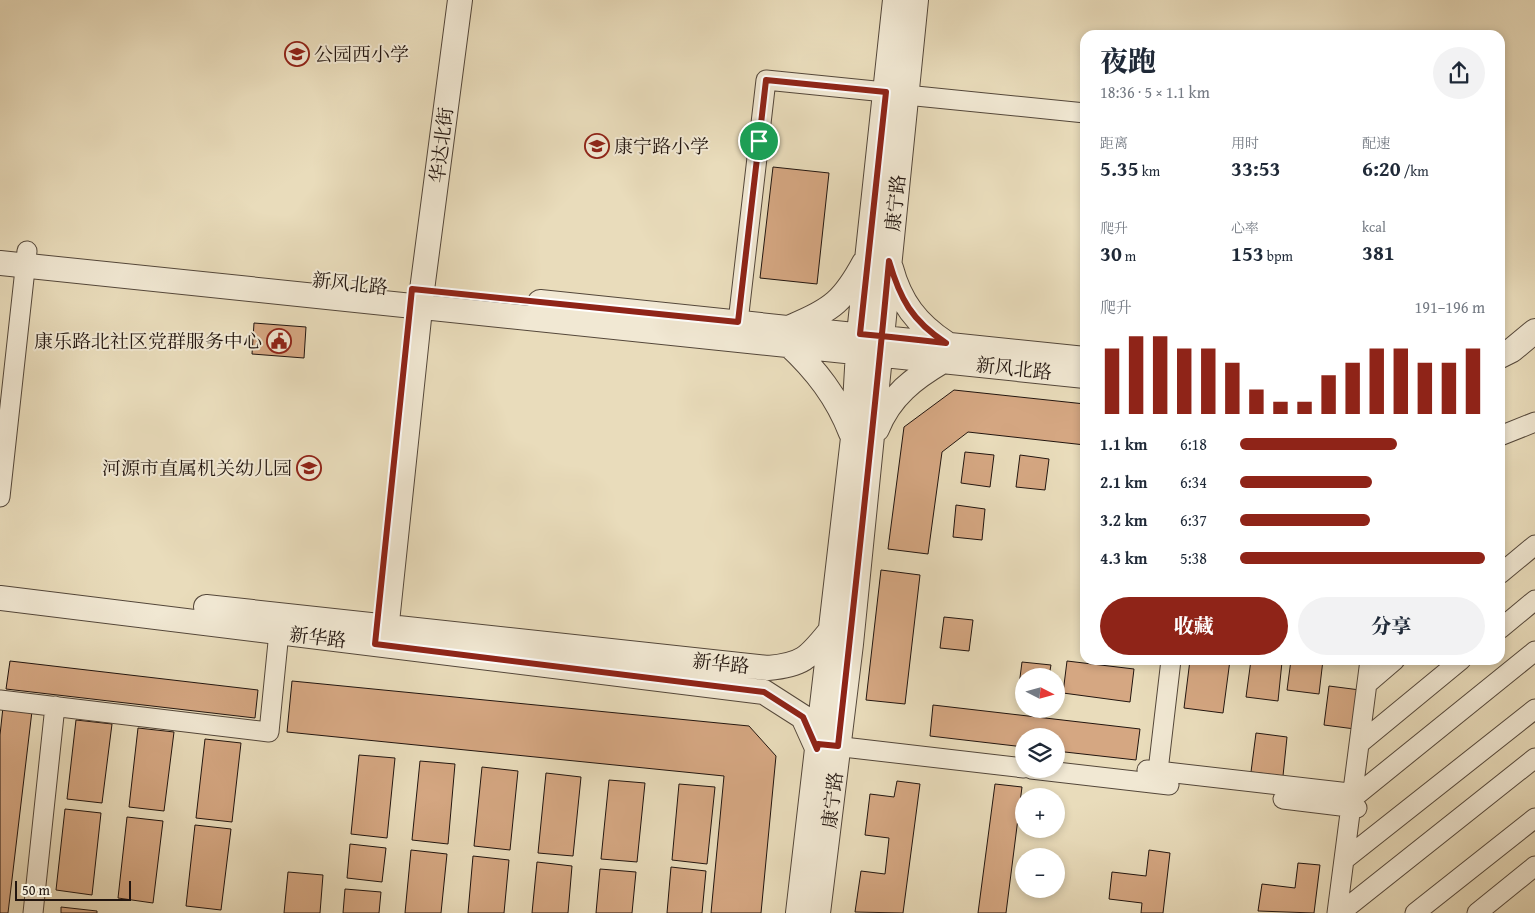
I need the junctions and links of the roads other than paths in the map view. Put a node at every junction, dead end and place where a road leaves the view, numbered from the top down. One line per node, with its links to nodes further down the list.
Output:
1 (449, 0): 11 (street, 华达北街)
2 (460, 0): 11 (street, 华达北街)
3 (895, 0): 5 (street, 康宁路)
4 (916, 0): 5 (street, 康宁路)
5 (896, 93): 6 (street); 9 (street, 康宁路); 13 (street)
6 (1080, 112)
7 (0, 248): 8 (street, 新风北路)
8 (27, 258): 10 (street, 新风北路); 11 (street, 新风北路); 27 (street)
9 (878, 259): 15 (street, 新风北路); 17 (street, 康宁路); 18 (street, 新风北路)
10 (0, 263)
11 (417, 298): 13 (street, 新风北路); 15 (street, 新风北路); 36 (street)
12 (1535, 315): 16 (street)
13 (738, 322): 15 (street, 新风北路)
14 (1535, 331): 19 (street)
15 (789, 336): 17 (street, 新风北路); 26 (street)
16 (1505, 336)
17 (870, 344): 18 (street, 新风北路); 26 (street, 康宁路)
18 (944, 352): 20 (street, 新风北路); 21 (street, 新风北路); 26 (street)
19 (1505, 354)
20 (1080, 359)
21 (1080, 375)
22 (1535, 410): 24 (street)
23 (1535, 422): 25 (street)
24 (1505, 424)
25 (1505, 434)
26 (863, 439): 34 (street, 康宁路); 46 (street, 康宁路)
27 (0, 497)
28 (1535, 545): 29 (street)
29 (1505, 570)
30 (0, 584): 36 (street, 新华路)
31 (0, 598): 35 (street, 新华路)
32 (1535, 600): 33 (street)
33 (1505, 624)
34 (831, 630): 36 (street, 新华路); 46 (street, 康宁路)
35 (279, 632): 36 (street, 新华路); 44 (street)
36 (381, 635): 46 (street, 新华路)
37 (1535, 651): 54 (street)
38 (1172, 665): 53 (street)
39 (1181, 665): 53 (street)
40 (1387, 665): 42 (street)
41 (1456, 665): 47 (street)
42 (1372, 674): 47 (street)
43 (0, 700): 44 (street)
44 (55, 706): 59 (street)
45 (1535, 709): 56 (street)
46 (826, 741): 48 (street); 51 (street); 60 (street, 康宁路); 61 (street, 康宁路)
47 (1362, 741): 54 (street)
48 (1015, 755)
49 (1535, 758): 58 (street)
50 (1065, 761): 53 (street)
51 (1015, 767)
52 (1065, 771): 53 (street)
53 (1162, 778): 54 (street)
54 (1354, 801): 56 (street)
55 (1535, 818): 62 (street)
56 (1347, 857): 58 (street)
57 (1532, 876): 63 (street)
58 (1341, 912)
59 (34, 913)
60 (798, 913)
61 (818, 913)
62 (1415, 913)
63 (1477, 913)

